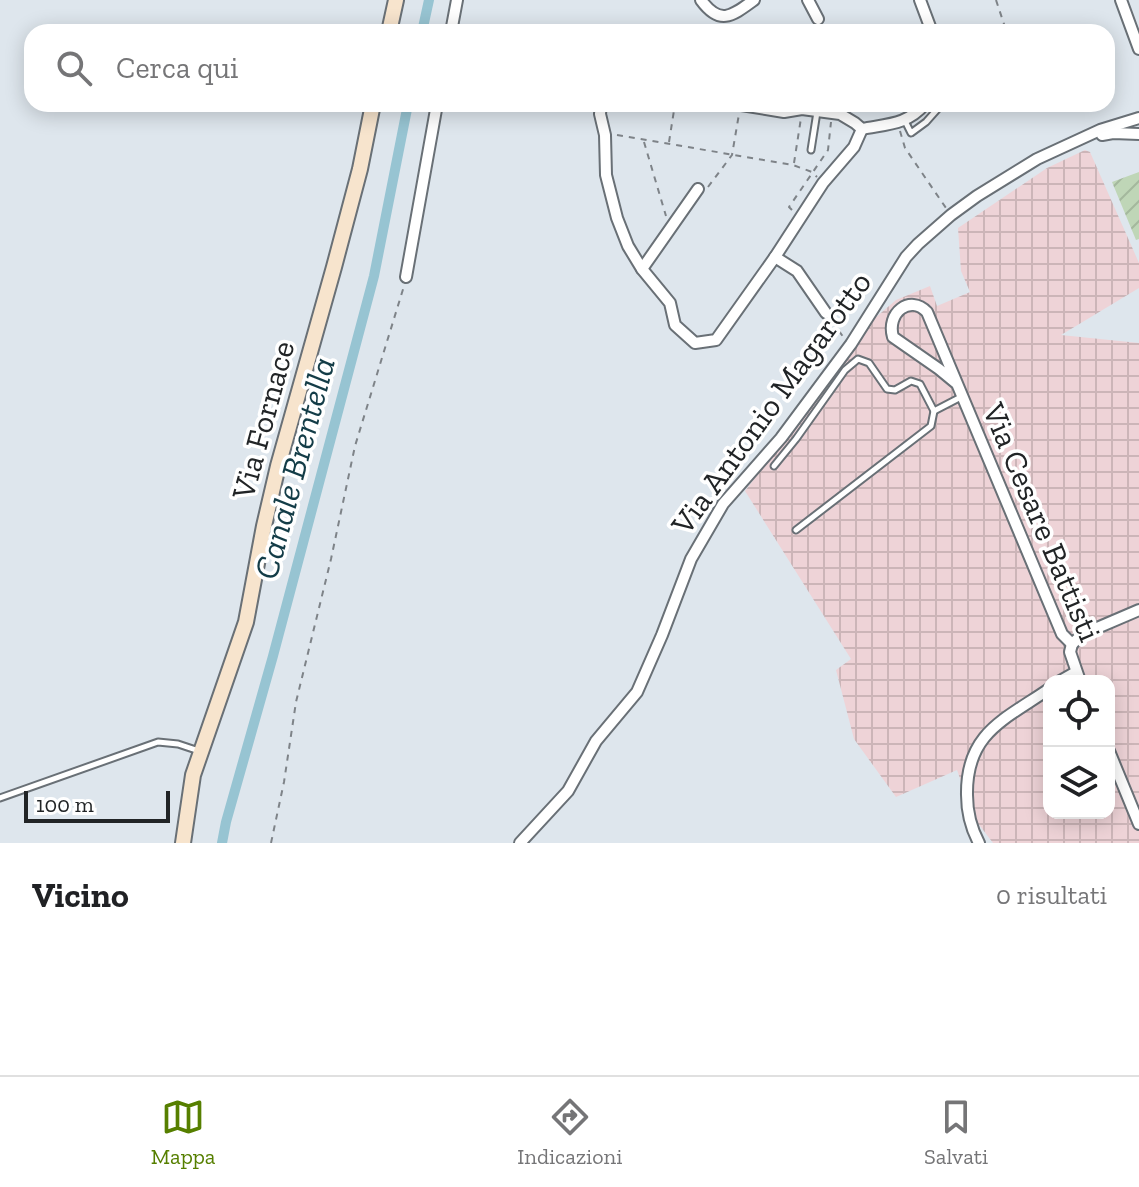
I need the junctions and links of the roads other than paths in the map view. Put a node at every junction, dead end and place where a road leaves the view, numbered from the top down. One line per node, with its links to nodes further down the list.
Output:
1 (396, 0): 9 (street)
2 (457, 0): 10 (street)
3 (701, 0): 4 (street)
4 (754, 0)
5 (808, 0): 8 (street)
6 (920, 0): 11 (street)
7 (1121, 0): 12 (street)
8 (818, 19)
9 (391, 24)
10 (452, 24)
11 (929, 24)
12 (1139, 49)
13 (371, 112): 40 (street, Via Fornace)
14 (436, 112): 29 (street)
15 (600, 112): 28 (street)
16 (817, 112): 25 (lane)
17 (824, 112): 22 (street)
18 (916, 112): 21 (street)
19 (935, 112): 21 (lane)
20 (1139, 118): 24 (street, Via Antonio Magarotto)
21 (902, 124): 22 (street)
22 (862, 129): 27 (street)
23 (1139, 134): 24 (street, Via Antonio Magarotto)
24 (1084, 138): 45 (street, Via Antonio Magarotto)
25 (811, 150)
26 (698, 189): 28 (street)
27 (775, 257): 28 (street); 30 (street)
28 (642, 269)
29 (406, 277)
30 (826, 313)
31 (956, 383): 31 (street, Via Cesare Battisti); 32 (street, Via Cesare Battisti)
32 (962, 397): 33 (lane); 37 (street, Via Cesare Battisti)
33 (934, 411): 34 (lane); 35 (lane)
34 (774, 466)
35 (796, 530)
36 (1139, 610): 37 (street)
37 (1072, 644): 38 (street, Via Cesare Battisti)
38 (1077, 675)
39 (1043, 693): 46 (street)
40 (200, 752): 42 (lane); 44 (street, Via Fornace)
41 (1115, 766): 43 (street)
42 (0, 798)
43 (1139, 824)
44 (183, 843)
45 (520, 843)
46 (979, 843)

